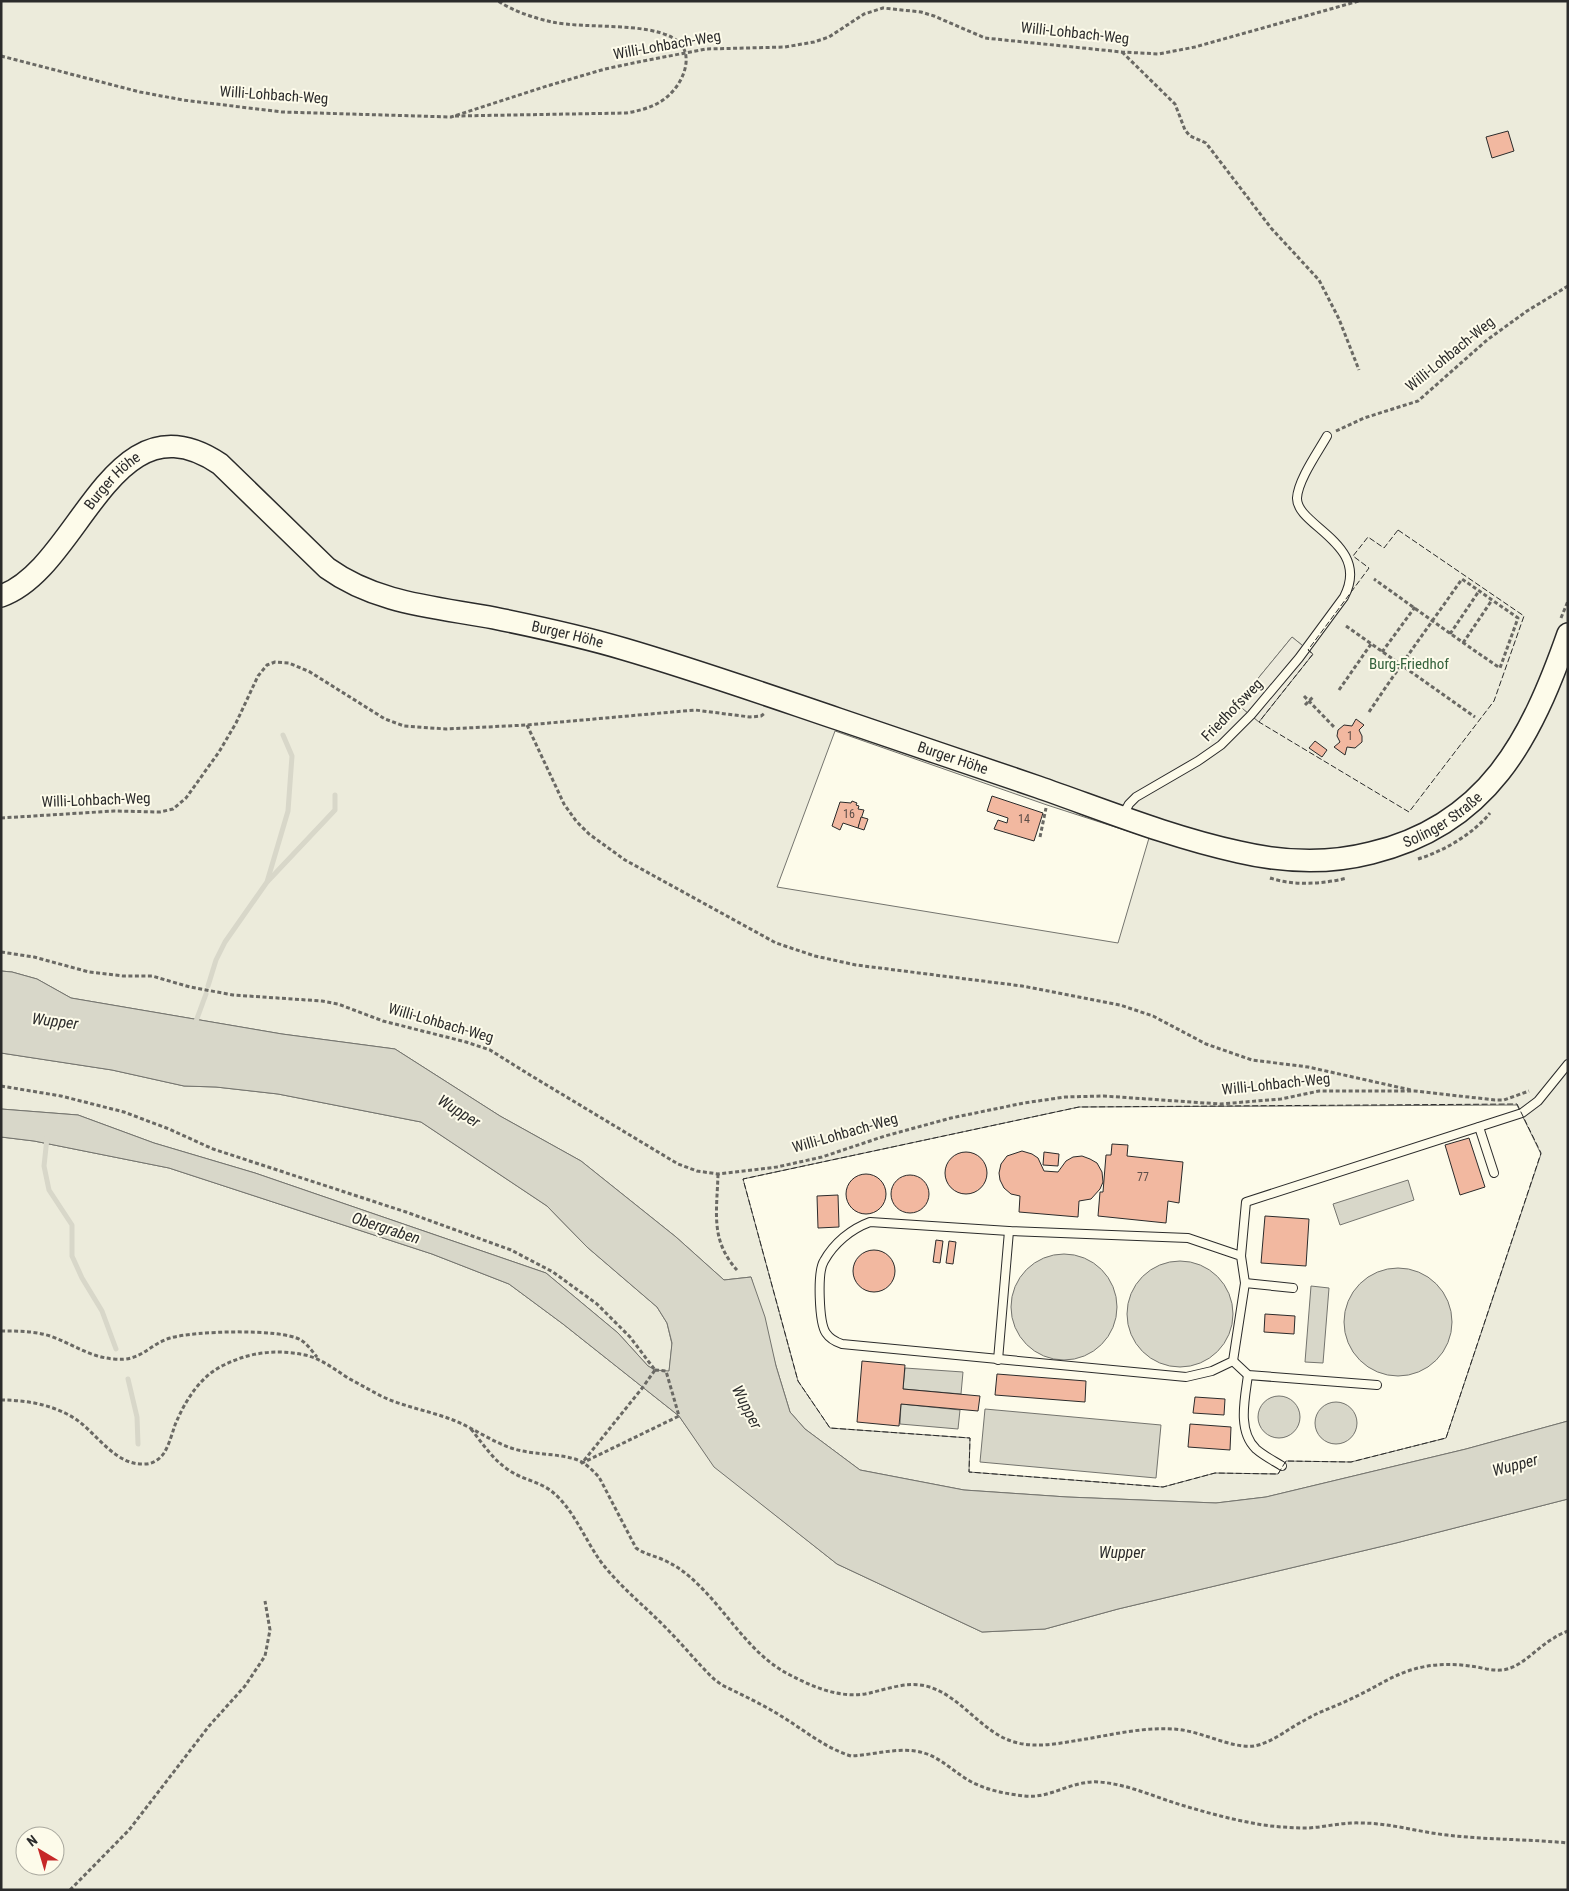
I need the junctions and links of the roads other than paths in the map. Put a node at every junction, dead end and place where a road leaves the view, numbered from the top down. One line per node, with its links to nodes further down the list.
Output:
1 (1327, 436): 4 (lane, Friedhofsweg)
2 (1, 596): 4 (main road, Burger Höhe)
3 (1568, 634): 5 (main road, Solinger Straße)
4 (1123, 817): 5 (main road, Burger Höhe)
5 (1223, 848)
6 (1568, 1064): 7 (lane)
7 (1479, 1127): 8 (lane); 10 (lane)
8 (1494, 1173)
9 (1009, 1231): 10 (lane); 13 (lane); 13 (lane)
10 (1242, 1256): 11 (lane)
11 (1245, 1283): 12 (lane); 14 (lane)
12 (1293, 1288)
13 (998, 1360): 14 (lane)
14 (1233, 1361): 15 (lane)
15 (1248, 1375): 16 (lane); 17 (lane)
16 (1377, 1385)
17 (1282, 1466)

